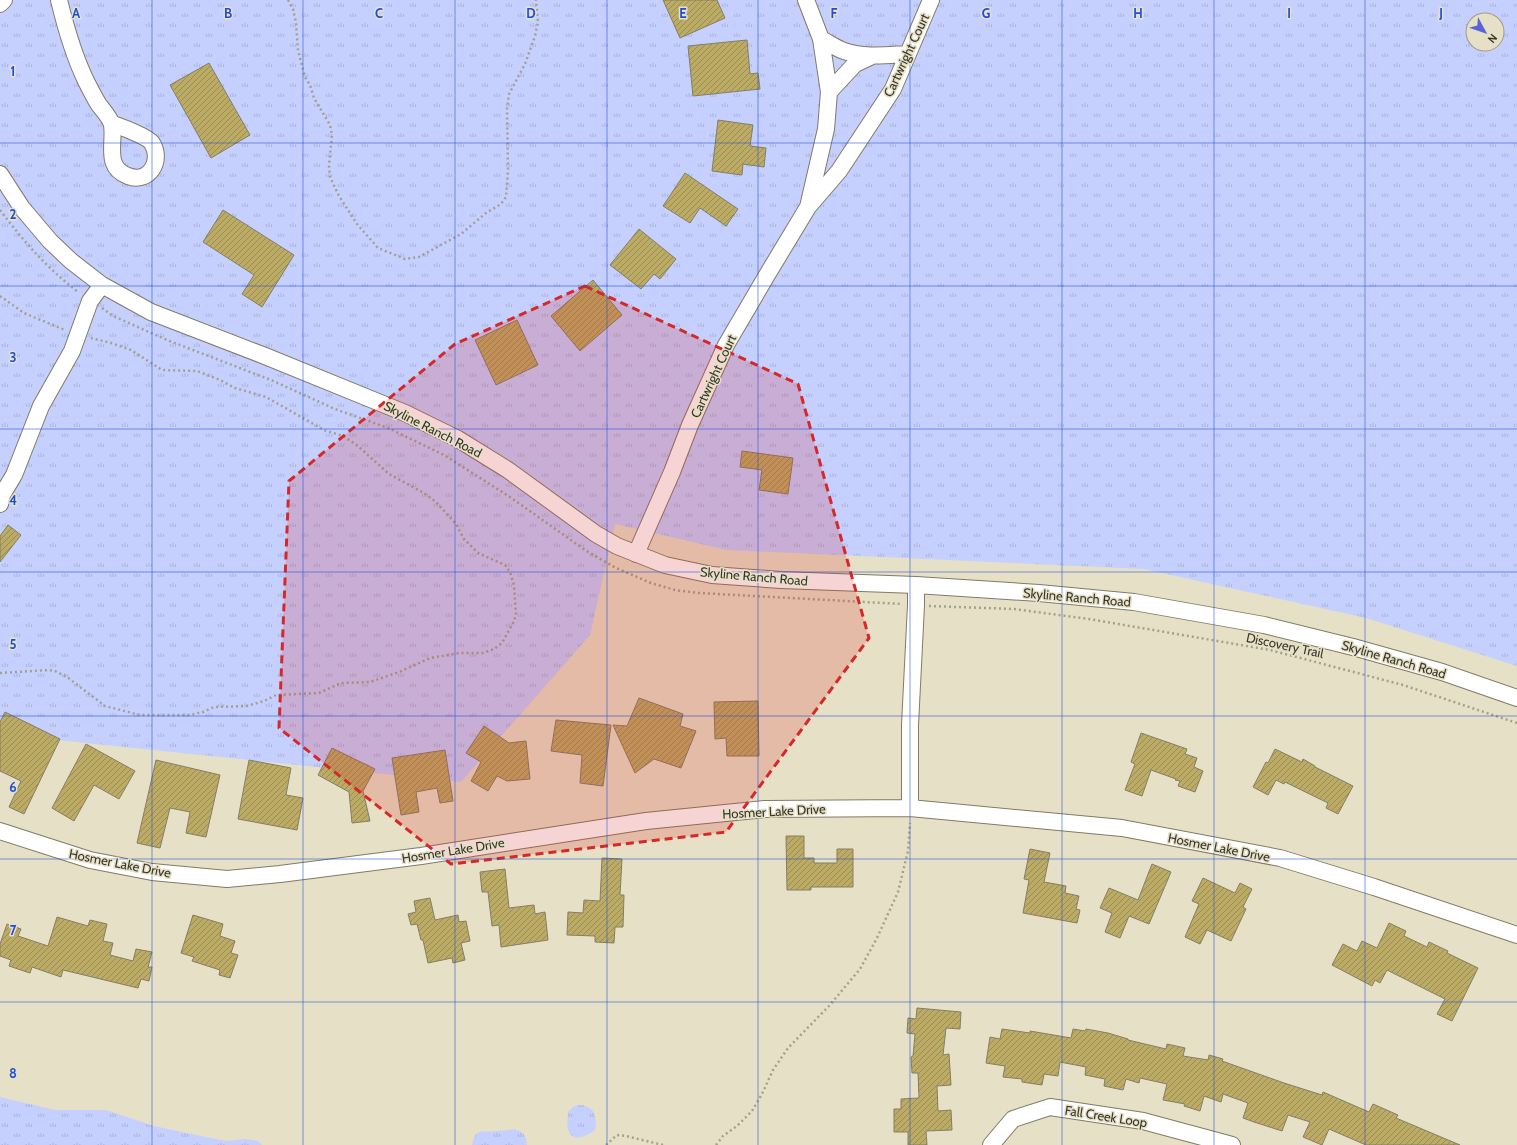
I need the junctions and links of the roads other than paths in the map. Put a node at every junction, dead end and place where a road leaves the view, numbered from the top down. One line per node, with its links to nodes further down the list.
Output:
1 (4, 0): 5 (street)
2 (59, 0): 10 (street)
3 (806, 0): 6 (street, Cartwright Court)
4 (931, 0): 7 (street, Cartwright Court)
5 (0, 4)
6 (821, 39): 8 (street); 9 (street, Cartwright Court)
7 (907, 54): 8 (street); 12 (street, Cartwright Court)
8 (872, 56): 9 (street)
9 (828, 92): 12 (street, Cartwright Court)
10 (112, 124)
11 (0, 174): 13 (street, Skyline Ranch Road)
12 (808, 207): 15 (street, Cartwright Court)
13 (102, 285): 14 (street); 15 (street, Skyline Ranch Road)
14 (1, 498)
15 (636, 554): 16 (street, Skyline Ranch Road)
16 (916, 586): 17 (street, Skyline Ranch Road); 18 (street)
17 (1517, 698)
18 (910, 808): 19 (street, Hosmer Lake Drive); 20 (street, Hosmer Lake Drive)
19 (0, 831)
20 (1517, 935)
21 (991, 1145): 22 (street, Fall Creek Loop)
22 (1232, 1145)

